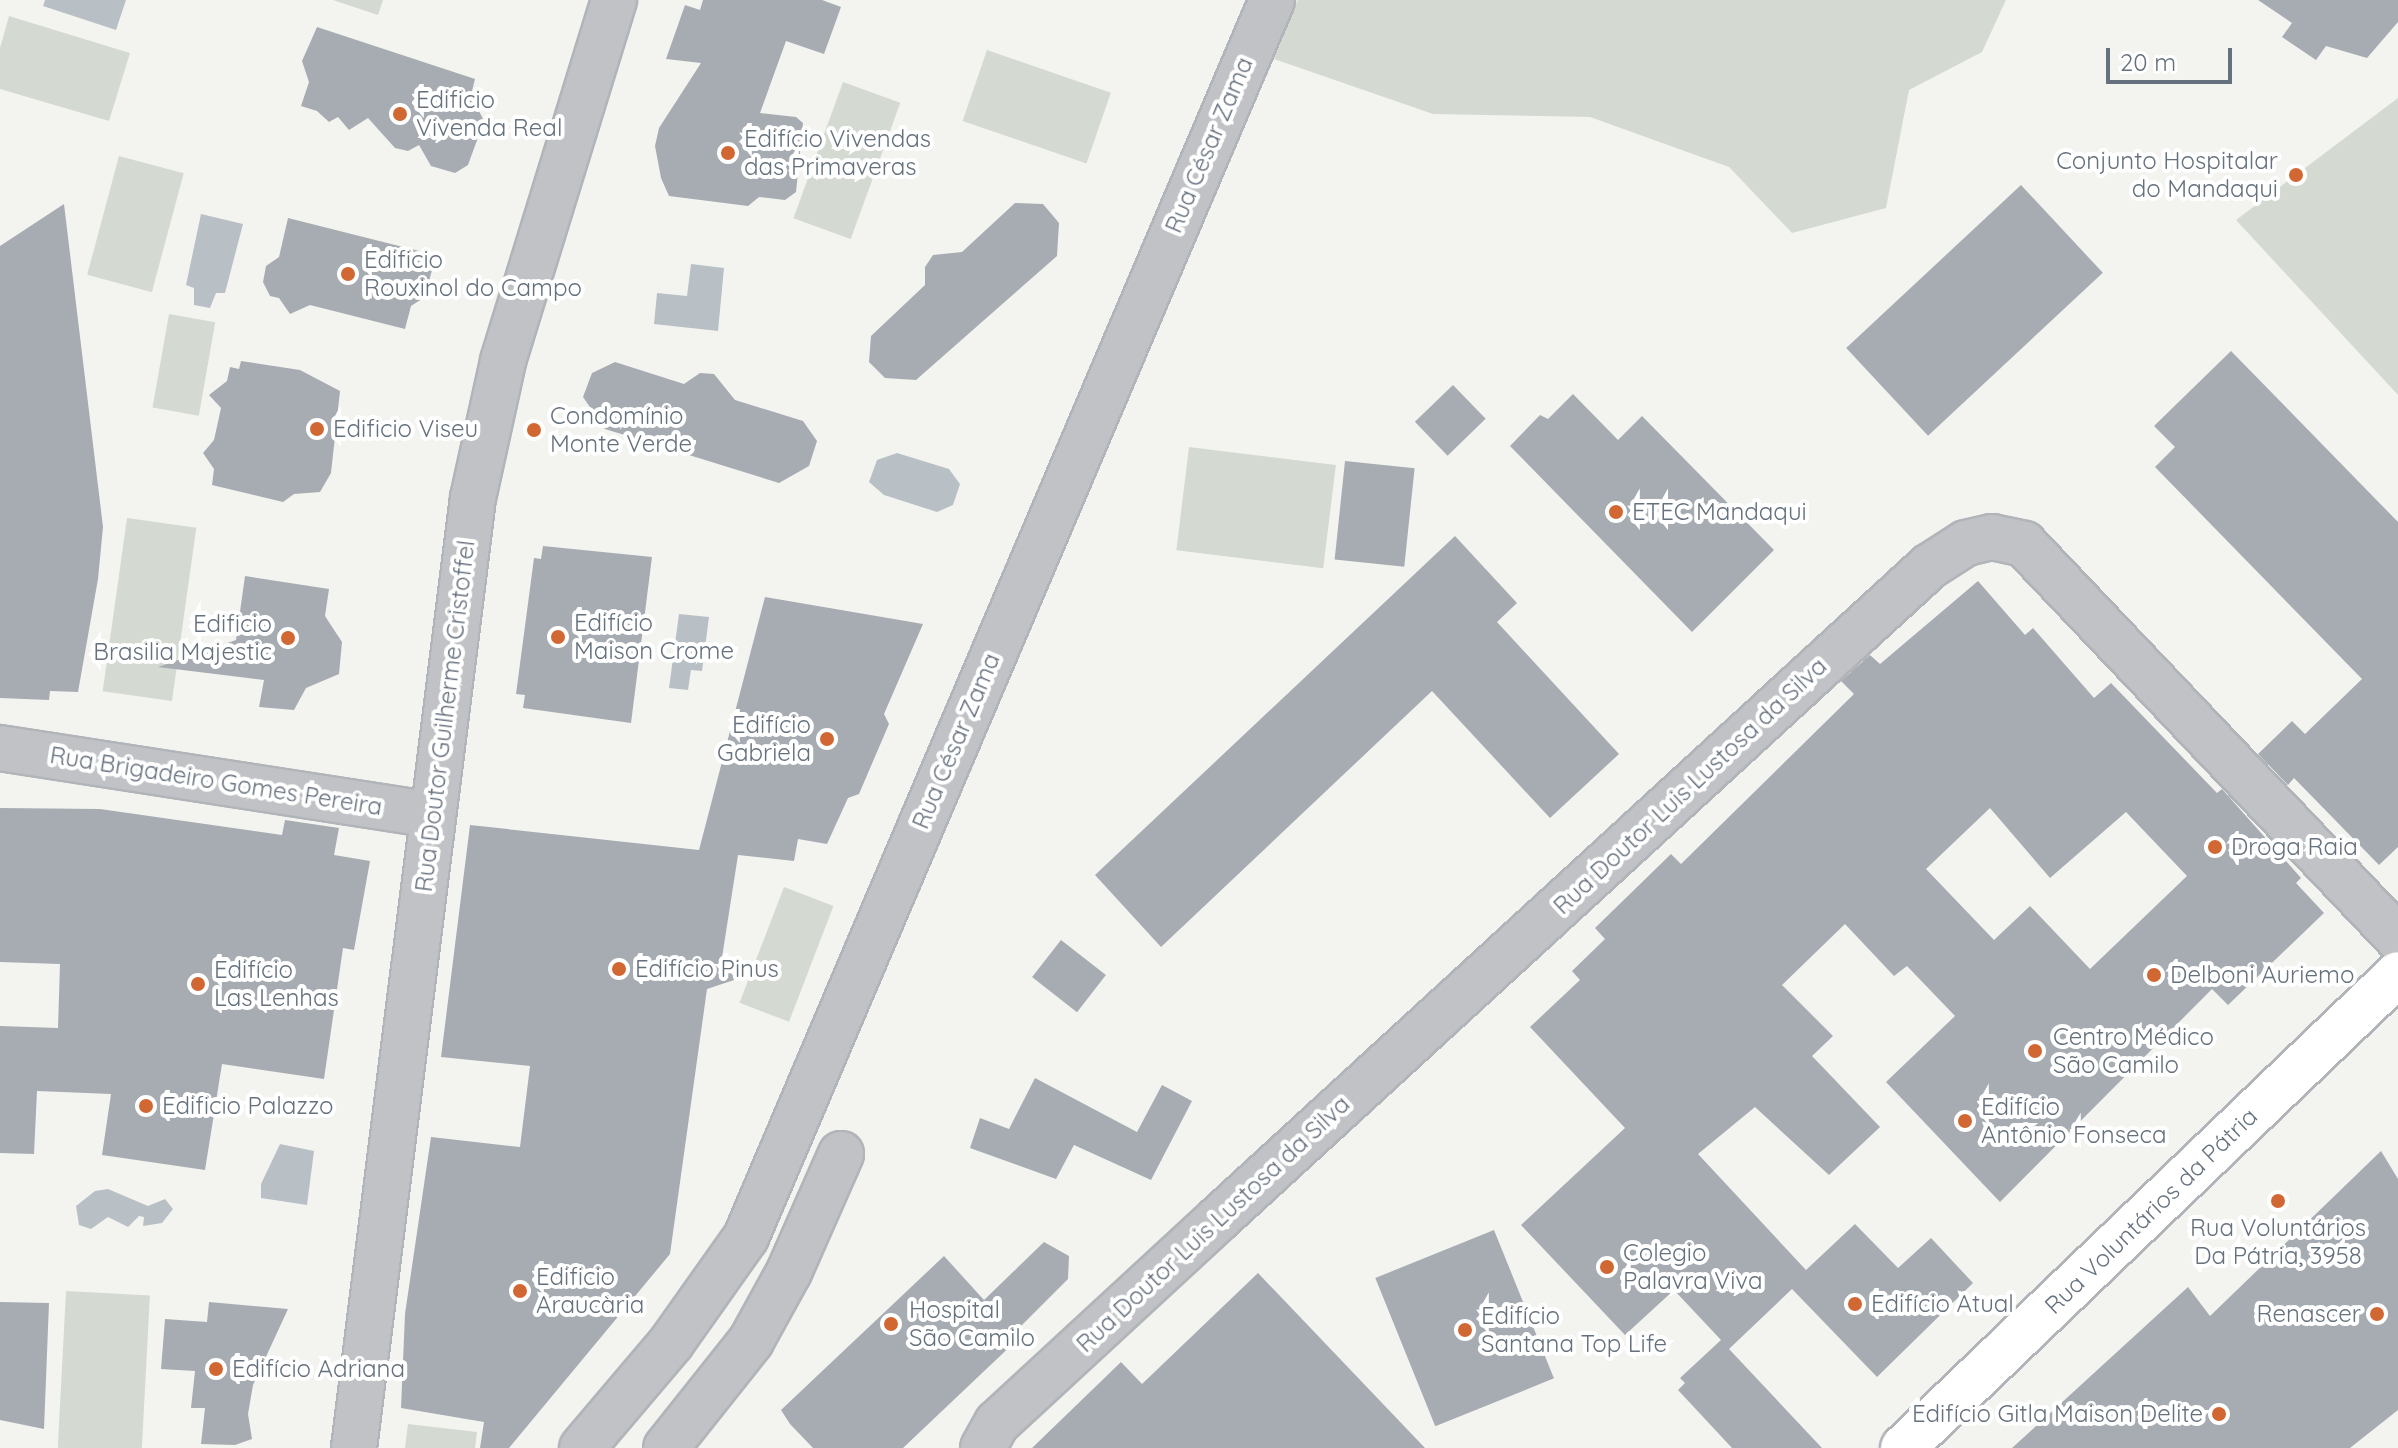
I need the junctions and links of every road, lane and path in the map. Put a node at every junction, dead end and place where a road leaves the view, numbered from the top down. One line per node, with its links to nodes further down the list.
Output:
1 (614, 0): 4 (street, Rua Doutor Guilherme Cristoffel)
2 (1272, 0): 9 (street, Rua César Zama)
3 (0, 748): 4 (street, Rua Brigadeiro Gomes Pereira)
4 (431, 815): 8 (street, Rua Doutor Guilherme Cristoffel)
5 (2398, 938): 11 (street, Rua Doutor Luis Lustosa da Silva)
6 (2398, 974): 12 (main road, Rua Voluntários da Pátria)
7 (841, 1154): 10 (street)
8 (354, 1448)
9 (582, 1448)
10 (666, 1448)
11 (983, 1448)
12 (1903, 1448)

